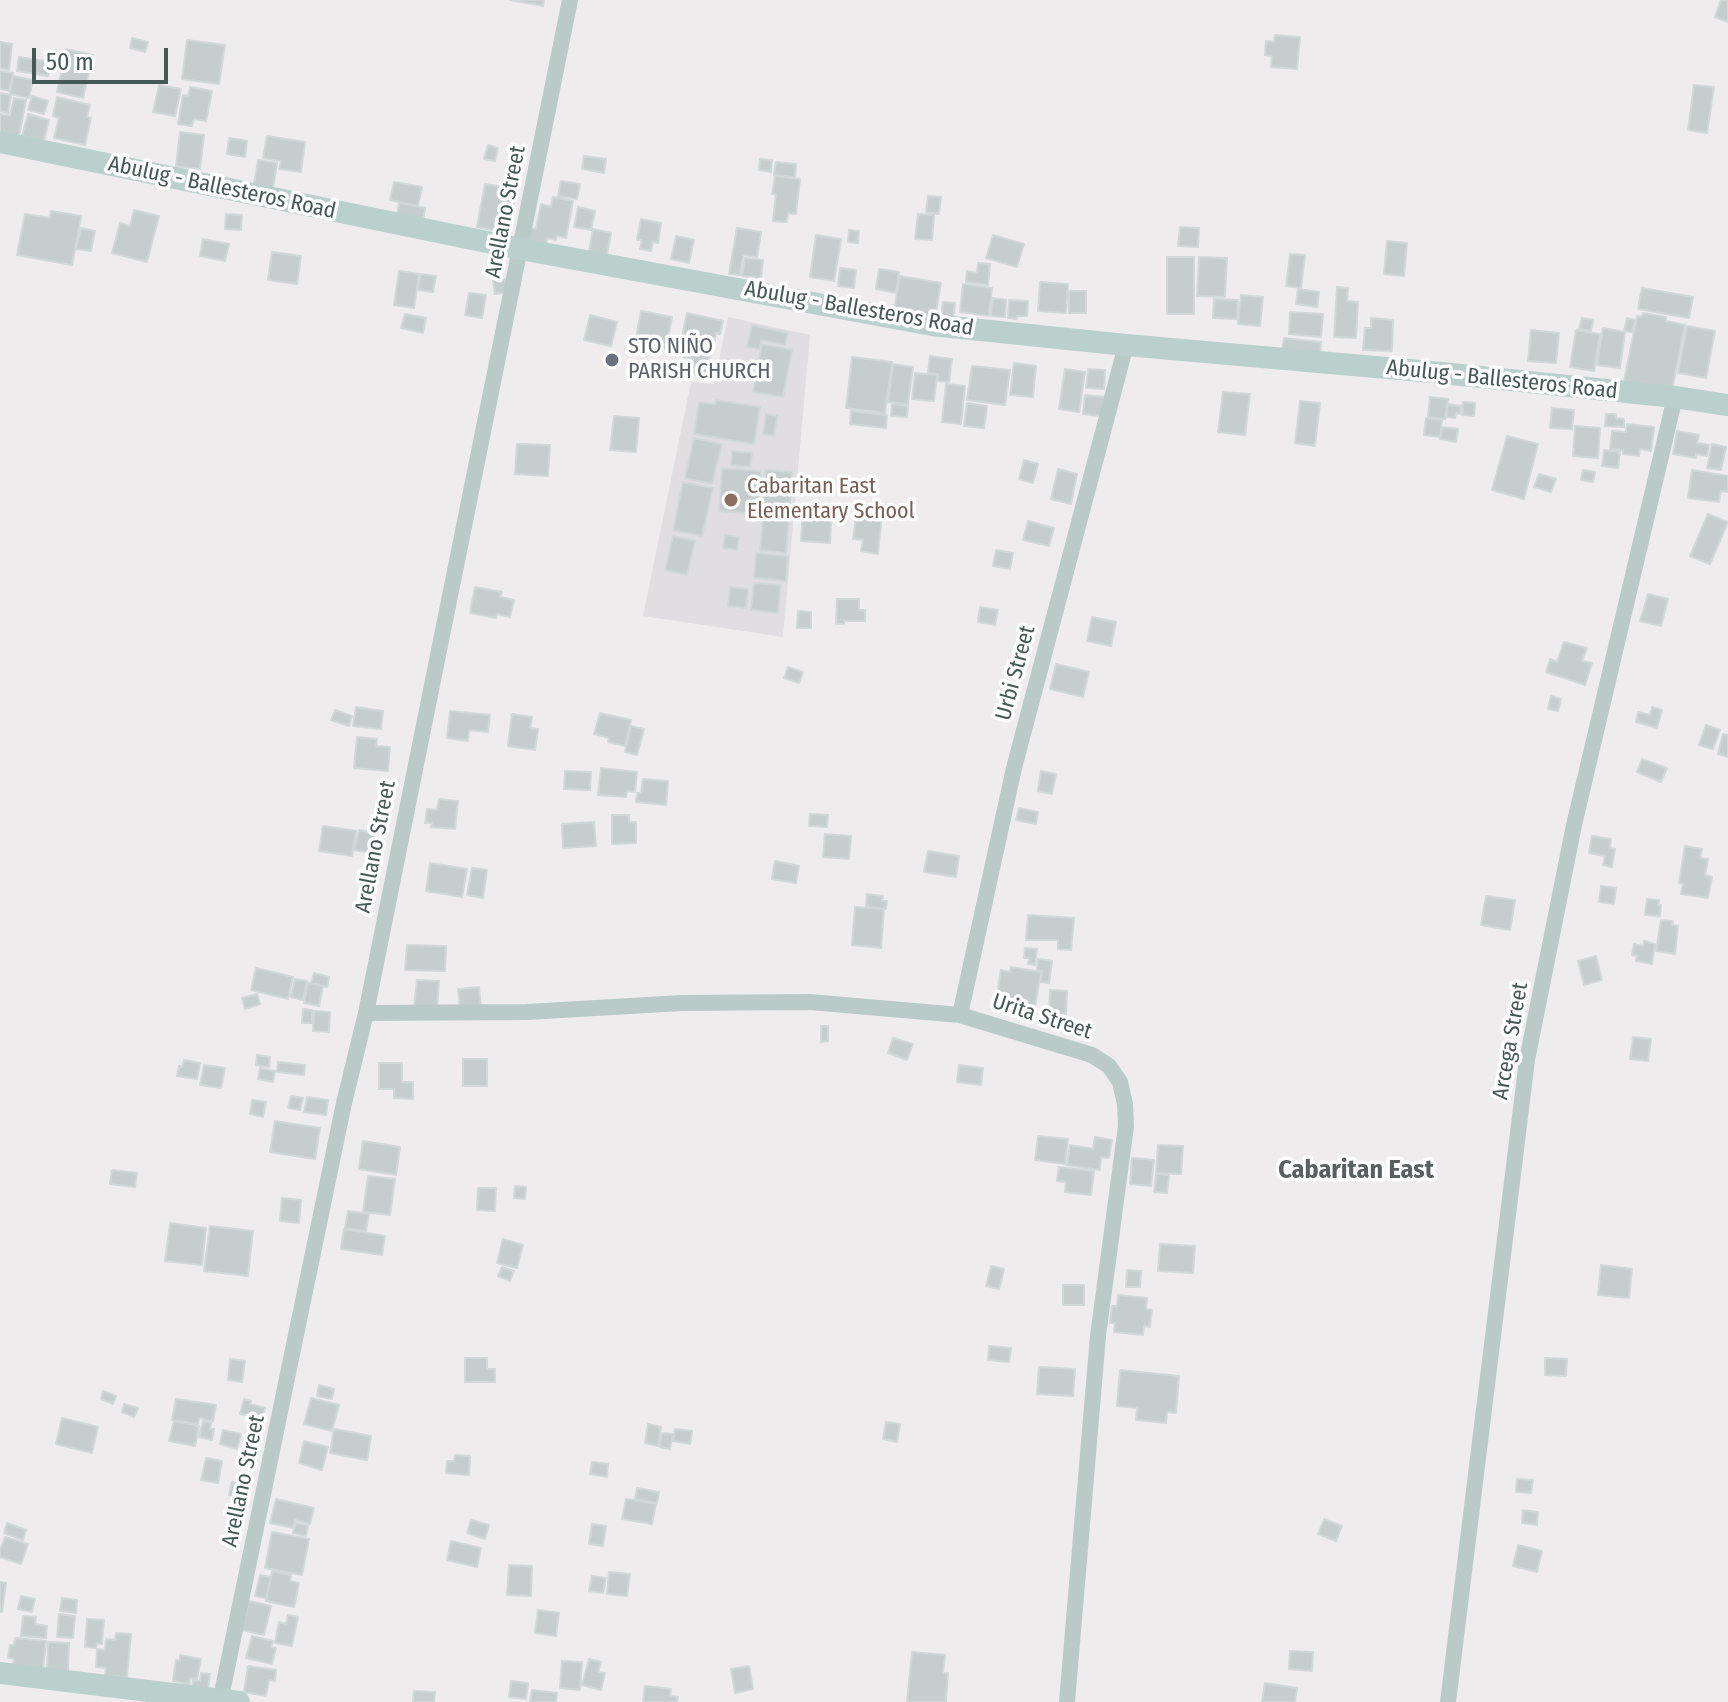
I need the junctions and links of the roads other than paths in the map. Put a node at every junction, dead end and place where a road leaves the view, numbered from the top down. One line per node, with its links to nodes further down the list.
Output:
1 (570, 0): 3 (street, Arellano Street)
2 (0, 142): 3 (main road, Abulug - Ballesteros Road)
3 (521, 249): 4 (main road, Abulug - Ballesteros Road); 7 (street, Arellano Street)
4 (1126, 345): 5 (main road, Abulug - Ballesteros Road); 8 (street, Urbi Street)
5 (1675, 397): 6 (main road, Abulug - Ballesteros Road); 12 (street, Arcega Street)
6 (1728, 405)
7 (366, 1013): 8 (street, Urita Street); 10 (street, Arellano Street)
8 (960, 1015): 11 (street, Urita Street)
9 (0, 1673): 10 (main road)
10 (227, 1701)
11 (1067, 1702)
12 (1448, 1702)

